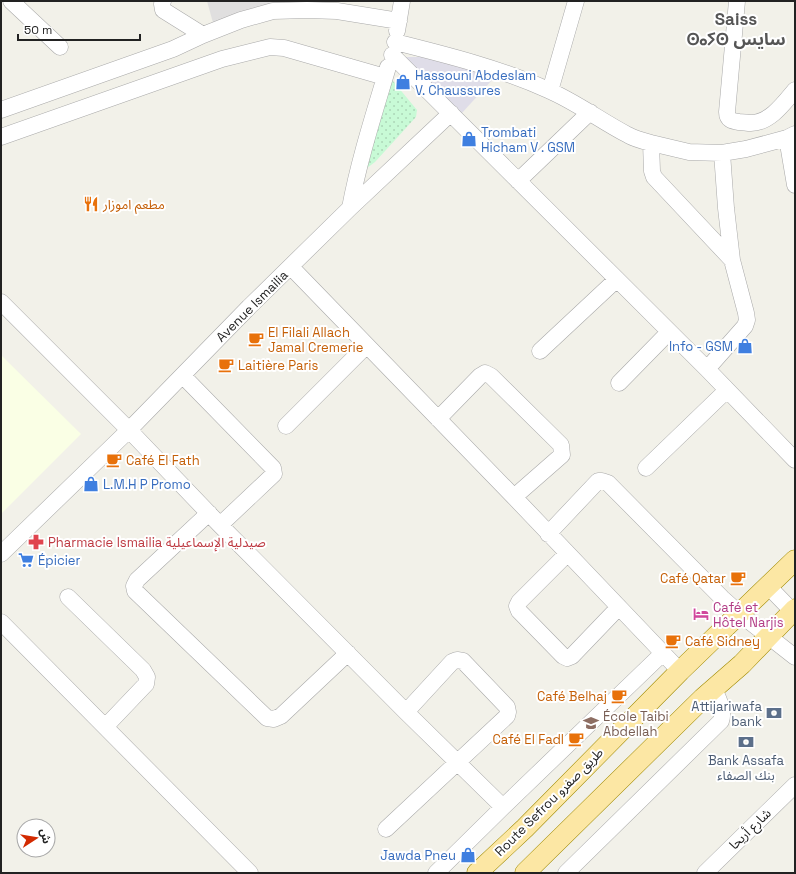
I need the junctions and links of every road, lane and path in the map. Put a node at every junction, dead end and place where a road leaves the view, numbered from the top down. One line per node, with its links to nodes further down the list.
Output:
1 (11, 1): 8 (street)
2 (163, 1): 7 (street)
3 (402, 1): 6 (street)
4 (576, 1): 12 (street)
5 (737, 1): 11 (street)
6 (398, 22): 7 (street); 9 (street)
7 (203, 35): 13 (street)
8 (60, 47)
9 (393, 48): 10 (street); 12 (street); 15 (street)
10 (385, 77): 17 (street); 22 (street)
11 (795, 90)
12 (550, 91): 14 (street)
13 (1, 110)
14 (590, 112): 18 (street); 20 (street)
15 (451, 113): 20 (street); 22 (street, Avenue Ismailia)
16 (791, 136): 19 (street); 21 (street)
17 (1, 137)
18 (650, 143): 19 (street); 23 (street)
19 (722, 153): 23 (street)
20 (518, 181): 25 (street)
21 (795, 185)
22 (350, 208): 24 (street, Avenue Ismailia)
23 (732, 260): 30 (street)
24 (291, 267): 28 (street); 31 (street, Avenue Ismailia)
25 (616, 280): 27 (street); 29 (street)
26 (1, 302): 36 (street)
27 (669, 332): 30 (street); 32 (street)
28 (366, 346): 34 (street); 35 (street)
29 (540, 351)
30 (706, 369): 33 (street)
31 (183, 376): 36 (street, Avenue Ismailia); 41 (street)
32 (619, 383)
33 (727, 390): 37 (street); 38 (street)
34 (438, 419): 39 (street); 39 (street)
35 (286, 426)
36 (129, 430): 40 (street); 43 (street, Avenue Ismailia)
37 (795, 460)
38 (646, 468)
39 (514, 497): 42 (street)
40 (209, 514): 41 (street); 53 (street)
41 (220, 525): 53 (street)
42 (548, 534): 44 (street); 50 (street)
43 (1, 554)
44 (567, 554): 48 (street); 48 (street)
45 (795, 560): 46 (main road, Route Sefrou طريق صفرو)
46 (768, 586): 49 (street); 50 (main road, Route Sefrou طريق صفرو)
47 (68, 597): 59 (street)
48 (619, 607): 54 (street)
49 (794, 611): 52 (main road)
50 (740, 614): 52 (street); 56 (main road, Route Sefrou طريق صفرو)
51 (1, 622): 59 (street)
52 (769, 637): 55 (street); 57 (main road)
53 (348, 653): 58 (street)
54 (663, 653): 56 (street); 62 (street)
55 (795, 657)
56 (680, 671): 66 (main road, Route Sefrou طريق صفرو)
57 (714, 688): 67 (main road); 68 (street)
58 (406, 712): 60 (street); 60 (street)
59 (106, 726): 64 (street)
60 (458, 763): 62 (street); 63 (street)
61 (795, 785): 69 (street, شارع أريحا)
62 (503, 807): 65 (street)
63 (386, 829)
64 (250, 873)
65 (436, 873)
66 (477, 873)
67 (525, 873)
68 (566, 873)
69 (705, 873)

